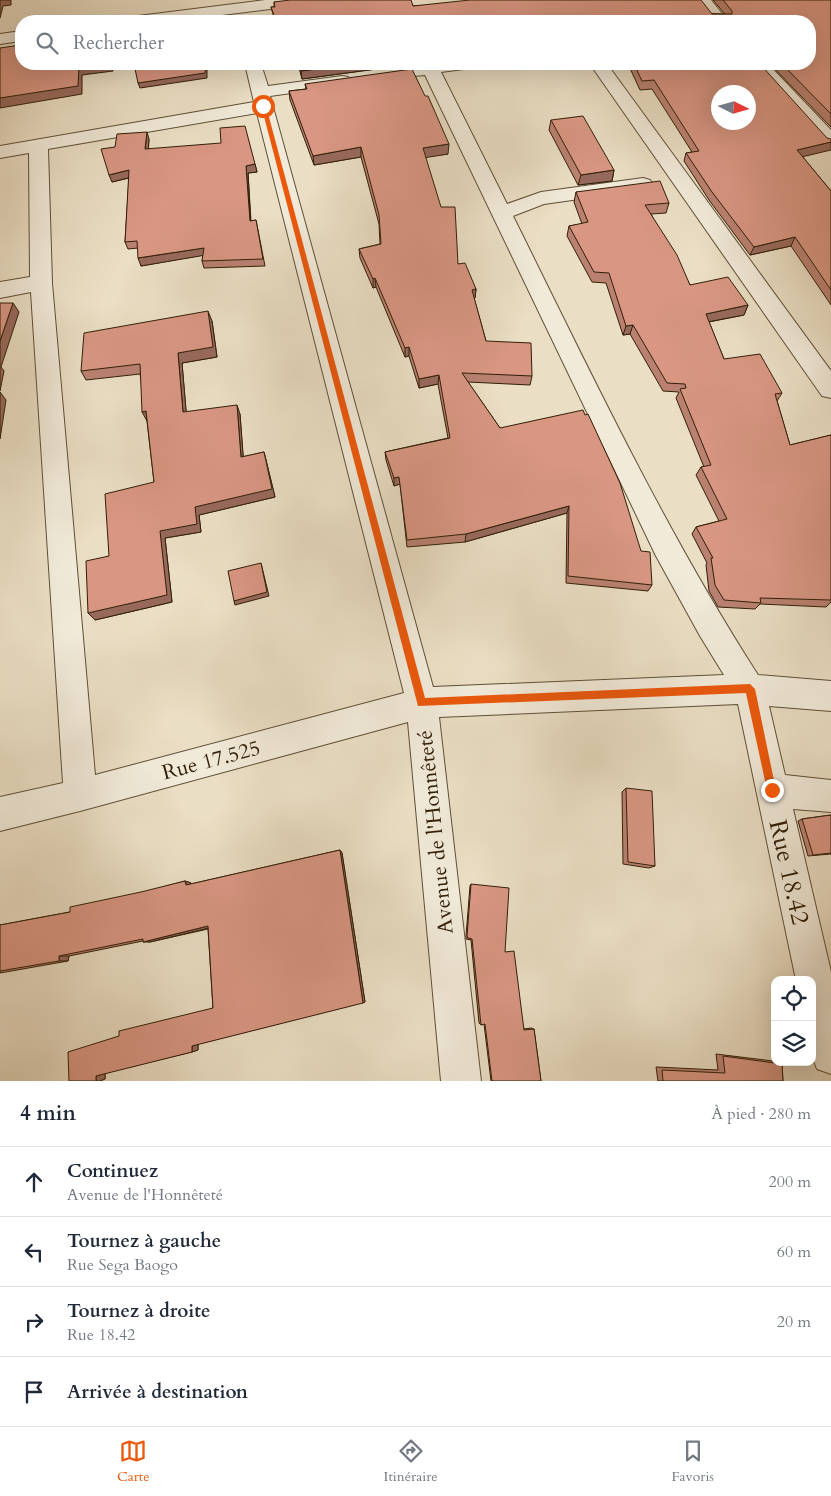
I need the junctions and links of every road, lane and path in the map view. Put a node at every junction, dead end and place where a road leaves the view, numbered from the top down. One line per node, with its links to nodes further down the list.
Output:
1 (303, 0): 3 (street)
2 (702, 0): 5 (street)
3 (238, 10): 4 (street)
4 (193, 15)
5 (715, 15)
6 (15, 37): 7 (street)
7 (0, 39)
8 (254, 70): 15 (street, Avenue de l'Honnêteté)
9 (423, 70): 13 (street)
10 (431, 70): 20 (street)
11 (602, 70): 19 (street)
12 (765, 70): 16 (street)
13 (393, 74)
14 (355, 79): 15 (street)
15 (262, 99): 17 (street); 26 (street, Avenue de l'Honnêteté)
16 (831, 141)
17 (38, 146): 18 (street); 21 (street)
18 (0, 152)
19 (681, 179): 20 (street); 23 (street)
20 (501, 213): 24 (street)
21 (41, 282): 22 (street); 28 (street)
22 (0, 290)
23 (831, 389)
24 (750, 689): 25 (street, Rue 17.525); 26 (street, Rue 17.525); 27 (street, Rue 18.42)
25 (831, 696)
26 (422, 703): 28 (street, Rue 17.525); 32 (street, Avenue de l'Honnêteté)
27 (772, 790): 29 (street); 31 (street, Rue 18.42)
28 (80, 795): 30 (street, Rue 17.525)
29 (831, 796)
30 (0, 814)
31 (831, 1054)
32 (461, 1081)

